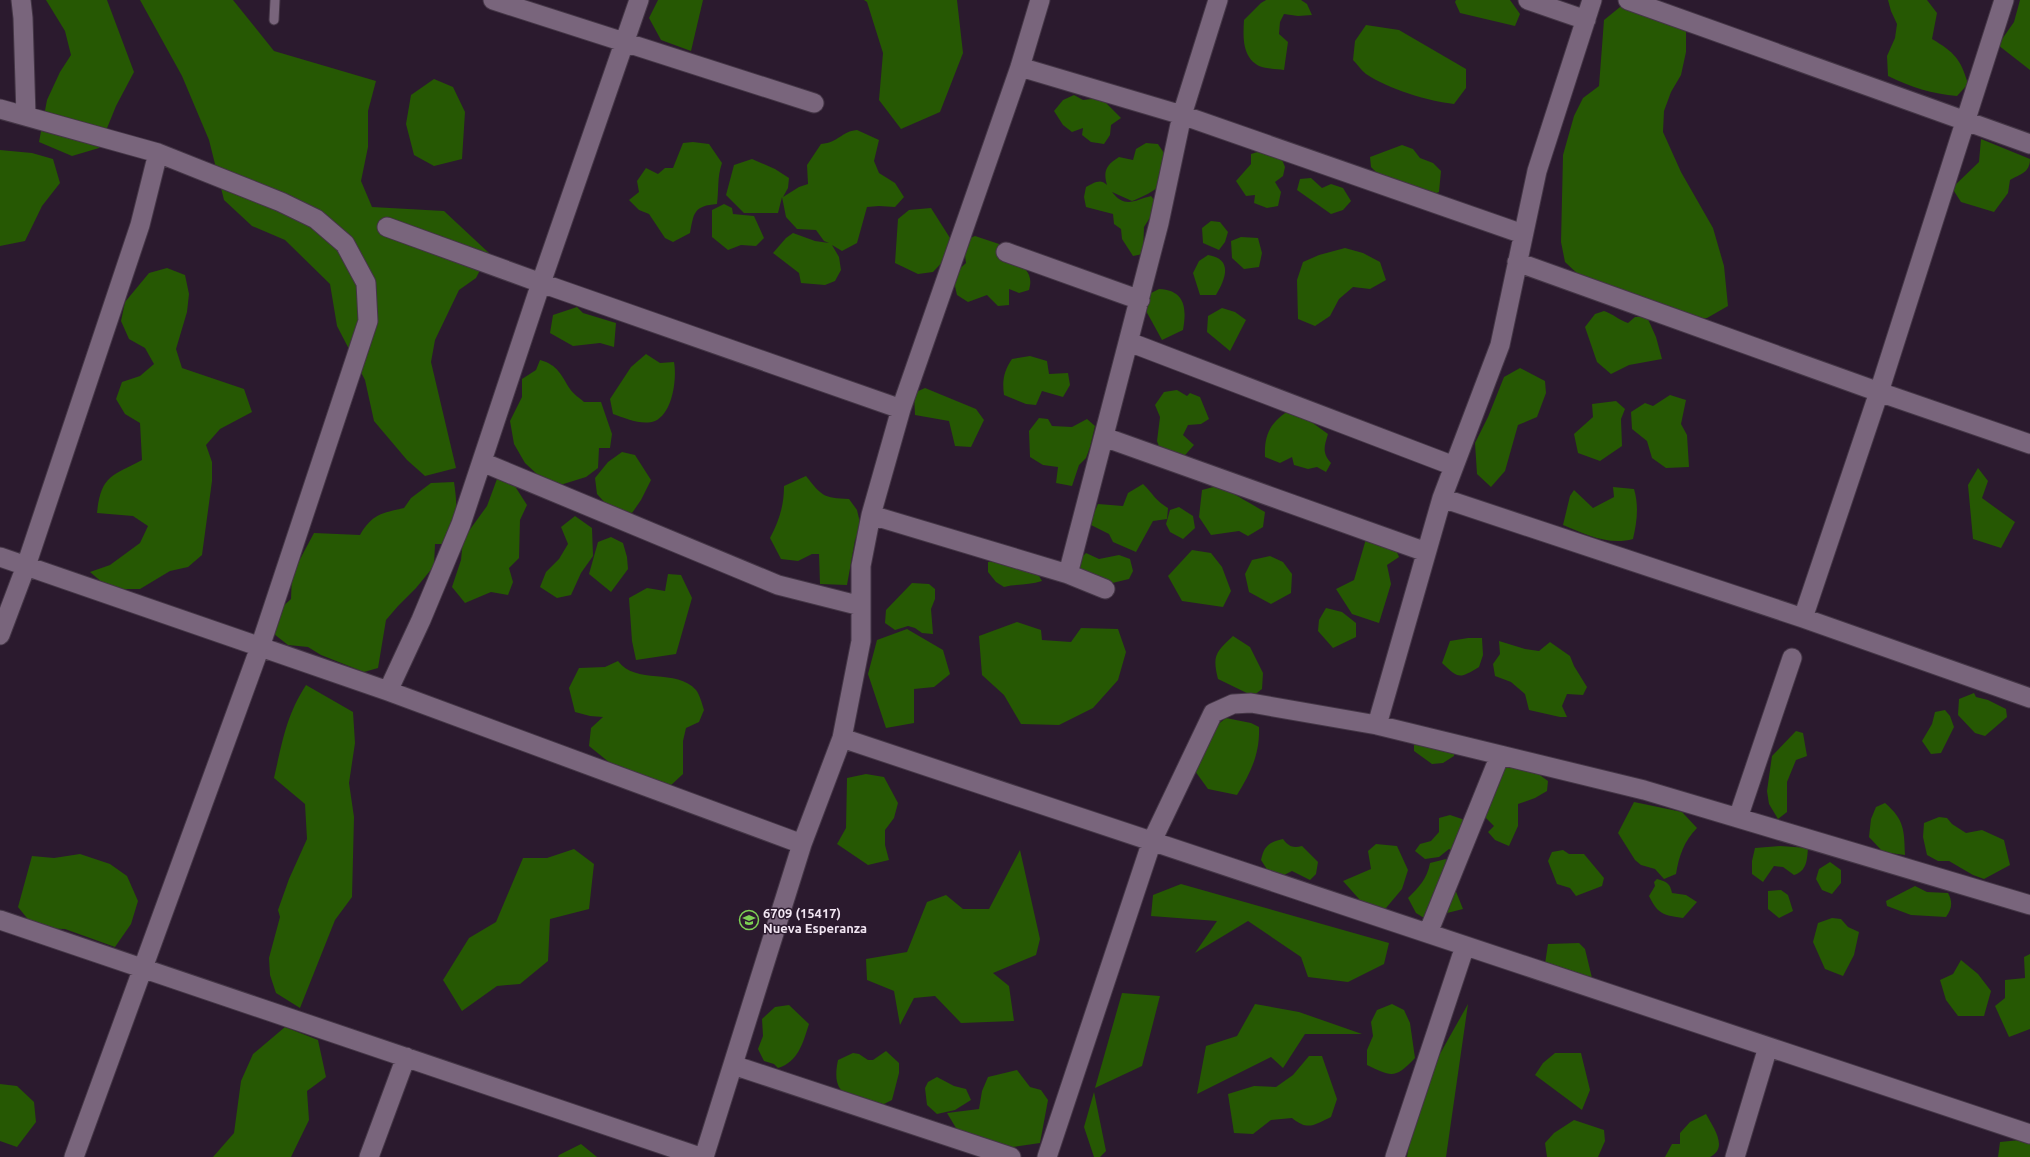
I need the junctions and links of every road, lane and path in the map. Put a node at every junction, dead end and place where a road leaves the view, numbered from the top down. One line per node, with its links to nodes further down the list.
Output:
1 (21, 0): 18 (street)
2 (275, 0): 11 (lane)
3 (493, 0): 13 (street)
4 (639, 0): 13 (street)
5 (1040, 0): 14 (street)
6 (1218, 0): 17 (street)
7 (1528, 0): 12 (street)
8 (1592, 0): 12 (street)
9 (1628, 0): 19 (street)
10 (2004, 0): 19 (street)
11 (274, 20)
12 (1586, 20): 23 (street)
13 (625, 42): 15 (street); 26 (street)
14 (1020, 67): 17 (street); 30 (street)
15 (814, 103)
16 (0, 109): 18 (street)
17 (1182, 115): 23 (street); 27 (street)
18 (26, 116): 21 (street)
19 (1965, 122): 20 (street); 29 (street)
20 (2030, 144)
21 (158, 152): 39 (street); 45 (street)
22 (387, 227): 26 (street)
23 (1523, 234): 25 (street)
24 (1006, 252): 27 (street)
25 (1517, 262): 29 (street); 34 (street)
26 (541, 283): 30 (street); 33 (street)
27 (1140, 300): 28 (street)
28 (1129, 342): 31 (street); 34 (street)
29 (1879, 392): 32 (street); 43 (street)
30 (901, 409): 36 (street)
31 (1104, 437): 37 (street); 40 (street)
32 (2030, 444)
33 (482, 462): 42 (street); 47 (street)
34 (1454, 466): 35 (street)
35 (1442, 498): 37 (street); 43 (street)
36 (871, 515): 40 (street); 42 (street)
37 (1426, 552): 49 (street)
38 (0, 557): 39 (street)
39 (26, 566): 44 (street); 45 (street)
40 (1068, 574): 41 (street)
41 (1105, 590)
42 (861, 606): 50 (street)
43 (1803, 618): 48 (street)
44 (0, 635)
45 (260, 647): 47 (street); 59 (street)
46 (1792, 658): 52 (street)
47 (388, 691): 54 (street)
48 (2030, 698)
49 (1377, 725): 51 (street); 53 (street)
50 (842, 738): 53 (street); 54 (street)
51 (1500, 755): 52 (street); 57 (street)
52 (1738, 818): 55 (street)
53 (1152, 841): 57 (street); 69 (street)
54 (802, 844): 62 (street)
55 (2030, 905)
56 (0, 920): 59 (street)
57 (1428, 933): 58 (street)
58 (1465, 946): 60 (street); 70 (street)
59 (143, 969): 61 (street); 64 (street)
60 (1768, 1047): 63 (street); 71 (street)
61 (406, 1057): 65 (street); 66 (street)
62 (732, 1066): 67 (street); 68 (street)
63 (2030, 1134)
64 (74, 1157)
65 (370, 1157)
66 (700, 1157)
67 (704, 1157)
68 (1011, 1157)
69 (1047, 1157)
70 (1396, 1157)
71 (1735, 1157)

